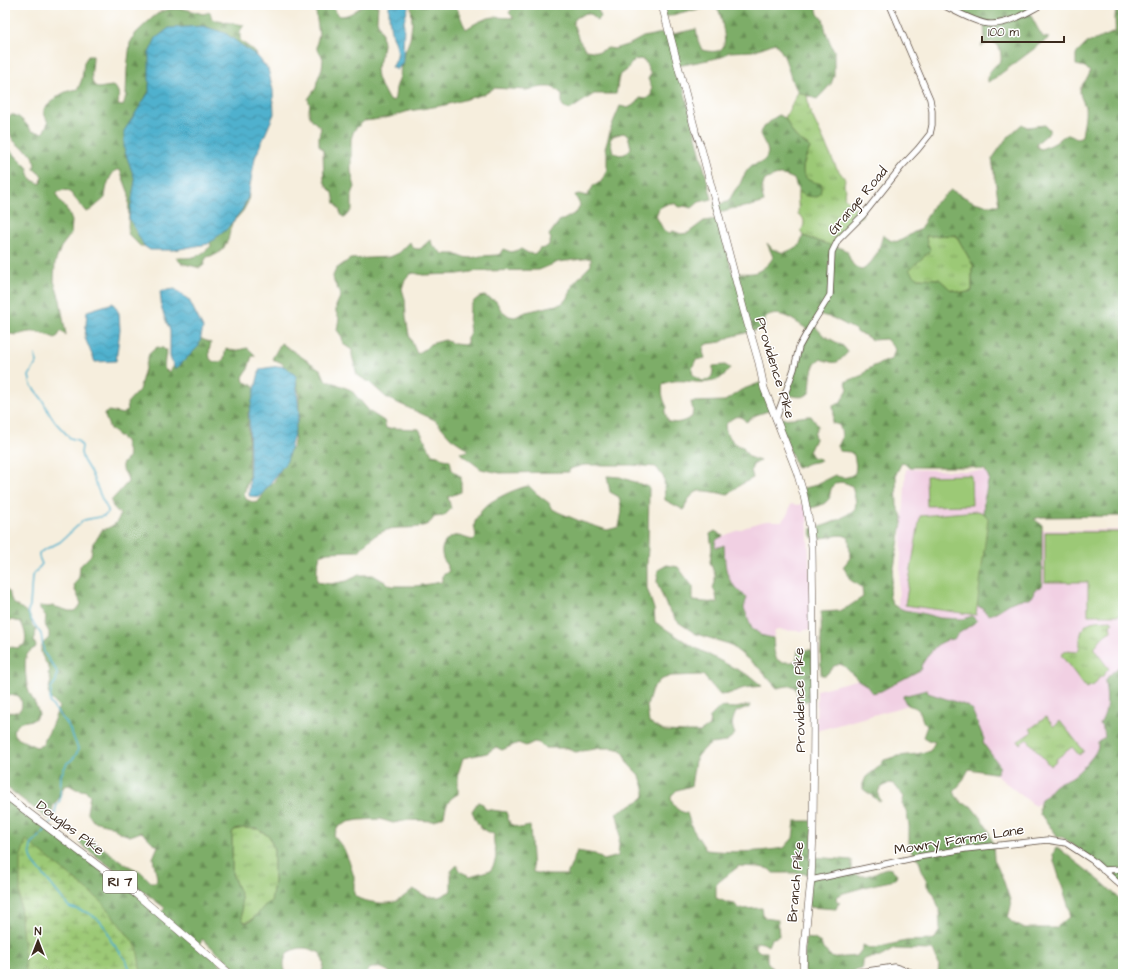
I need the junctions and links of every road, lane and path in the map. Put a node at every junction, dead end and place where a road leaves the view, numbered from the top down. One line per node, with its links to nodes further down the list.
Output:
1 (662, 5): 5 (main road, Providence Pike)
2 (890, 5): 7 (street, Grange Road)
3 (943, 5): 4 (street)
4 (1041, 5)
5 (695, 130): 6 (street, Providence Pike)
6 (700, 144): 7 (main road, Providence Pike)
7 (776, 419): 8 (main road, Providence Pike)
8 (814, 792): 12 (main road, Branch Pike)
9 (5, 795): 15 (main road, Douglas Pike / RI 7)
10 (1123, 869): 11 (street)
11 (1103, 870): 12 (street, Mowry Farms Lane); 13 (street, Mowry Farms Lane)
12 (811, 880): 16 (main road, Branch Pike)
13 (1123, 886)
14 (914, 973): 17 (street)
15 (230, 974)
16 (803, 974)
17 (846, 974)

